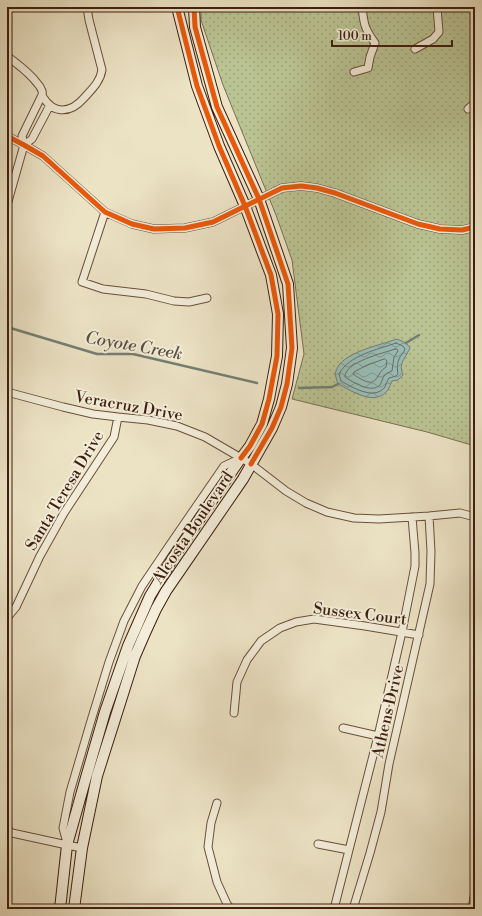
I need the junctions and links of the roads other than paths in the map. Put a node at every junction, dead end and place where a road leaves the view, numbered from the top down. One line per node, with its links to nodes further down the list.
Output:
1 (87, 7): 11 (street)
2 (177, 7): 17 (main road, Alcosta Boulevard)
3 (194, 7): 15 (main road, Alcosta Boulevard)
4 (362, 7): 8 (street)
5 (437, 7): 6 (street)
6 (415, 49)
7 (7, 56): 9 (street)
8 (354, 72)
9 (42, 96): 11 (street); 14 (street)
10 (475, 103): 12 (street)
11 (50, 105): 14 (street)
12 (468, 109)
13 (7, 136): 14 (street)
14 (24, 145): 16 (street); 18 (street)
15 (259, 199): 17 (street); 19 (street); 24 (main road, Alcosta Boulevard)
16 (7, 205)
17 (245, 206): 18 (street); 23 (main road, Alcosta Boulevard)
18 (105, 212): 20 (street)
19 (475, 227)
20 (207, 298)
21 (7, 393): 22 (street, Veracruz Drive)
22 (118, 417): 23 (street, Veracruz Drive); 28 (street, Santa Teresa Drive)
23 (241, 458): 24 (street, Veracruz Drive); 37 (main road, Alcosta Boulevard)
24 (252, 464): 26 (street, Veracruz Drive); 38 (main road, Alcosta Boulevard)
25 (429, 516): 26 (street, Veracruz Drive); 27 (street, Veracruz Drive); 30 (street, Athens Drive)
26 (412, 517): 29 (street, Athens Drive)
27 (475, 517)
28 (7, 618)
29 (402, 632): 30 (street, Sussex Court); 31 (street, Sussex Court); 33 (street, Athens Drive)
30 (419, 635): 45 (street, Athens Drive)
31 (234, 713)
32 (343, 728): 33 (street)
33 (378, 736): 39 (street, Athens Drive)
34 (217, 803): 43 (street)
35 (7, 829): 37 (street)
36 (318, 844): 39 (street)
37 (67, 846): 38 (street); 41 (main road, Alcosta Boulevard)
38 (82, 848): 42 (main road, Alcosta Boulevard)
39 (349, 850): 44 (street, Athens Drive)
40 (475, 891): 46 (street)
41 (60, 909)
42 (74, 909)
43 (231, 909)
44 (334, 909)
45 (353, 909)
46 (472, 909)

